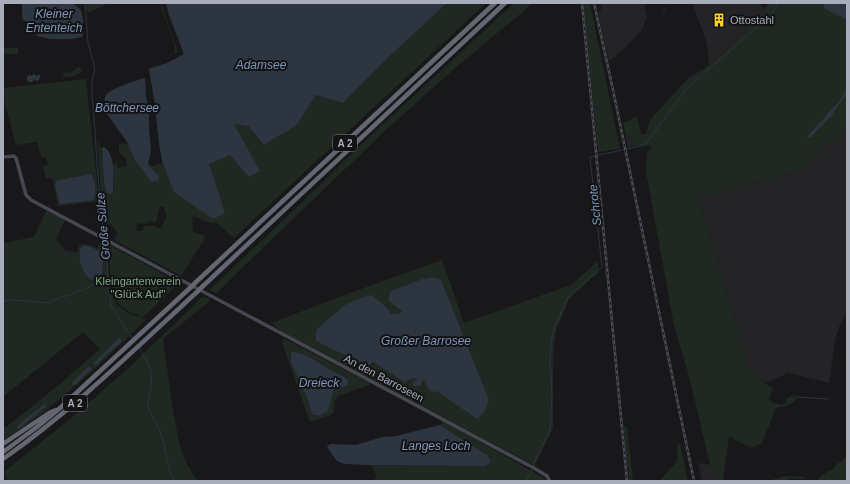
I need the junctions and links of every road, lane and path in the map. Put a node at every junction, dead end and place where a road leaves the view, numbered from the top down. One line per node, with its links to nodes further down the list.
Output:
1 (495, 3): 4 (highway, A 2, bridge)
2 (505, 3): 7 (highway, A 2, bridge)
3 (3, 157): 10 (street, An den Barroseen)
4 (59, 409): 5 (highway); 6 (highway, A 2)
5 (3, 444)
6 (3, 452)
7 (13, 452): 8 (highway, A 2); 9 (highway)
8 (3, 460)
9 (3, 464)
10 (548, 480): 11 (street)
11 (554, 481)

